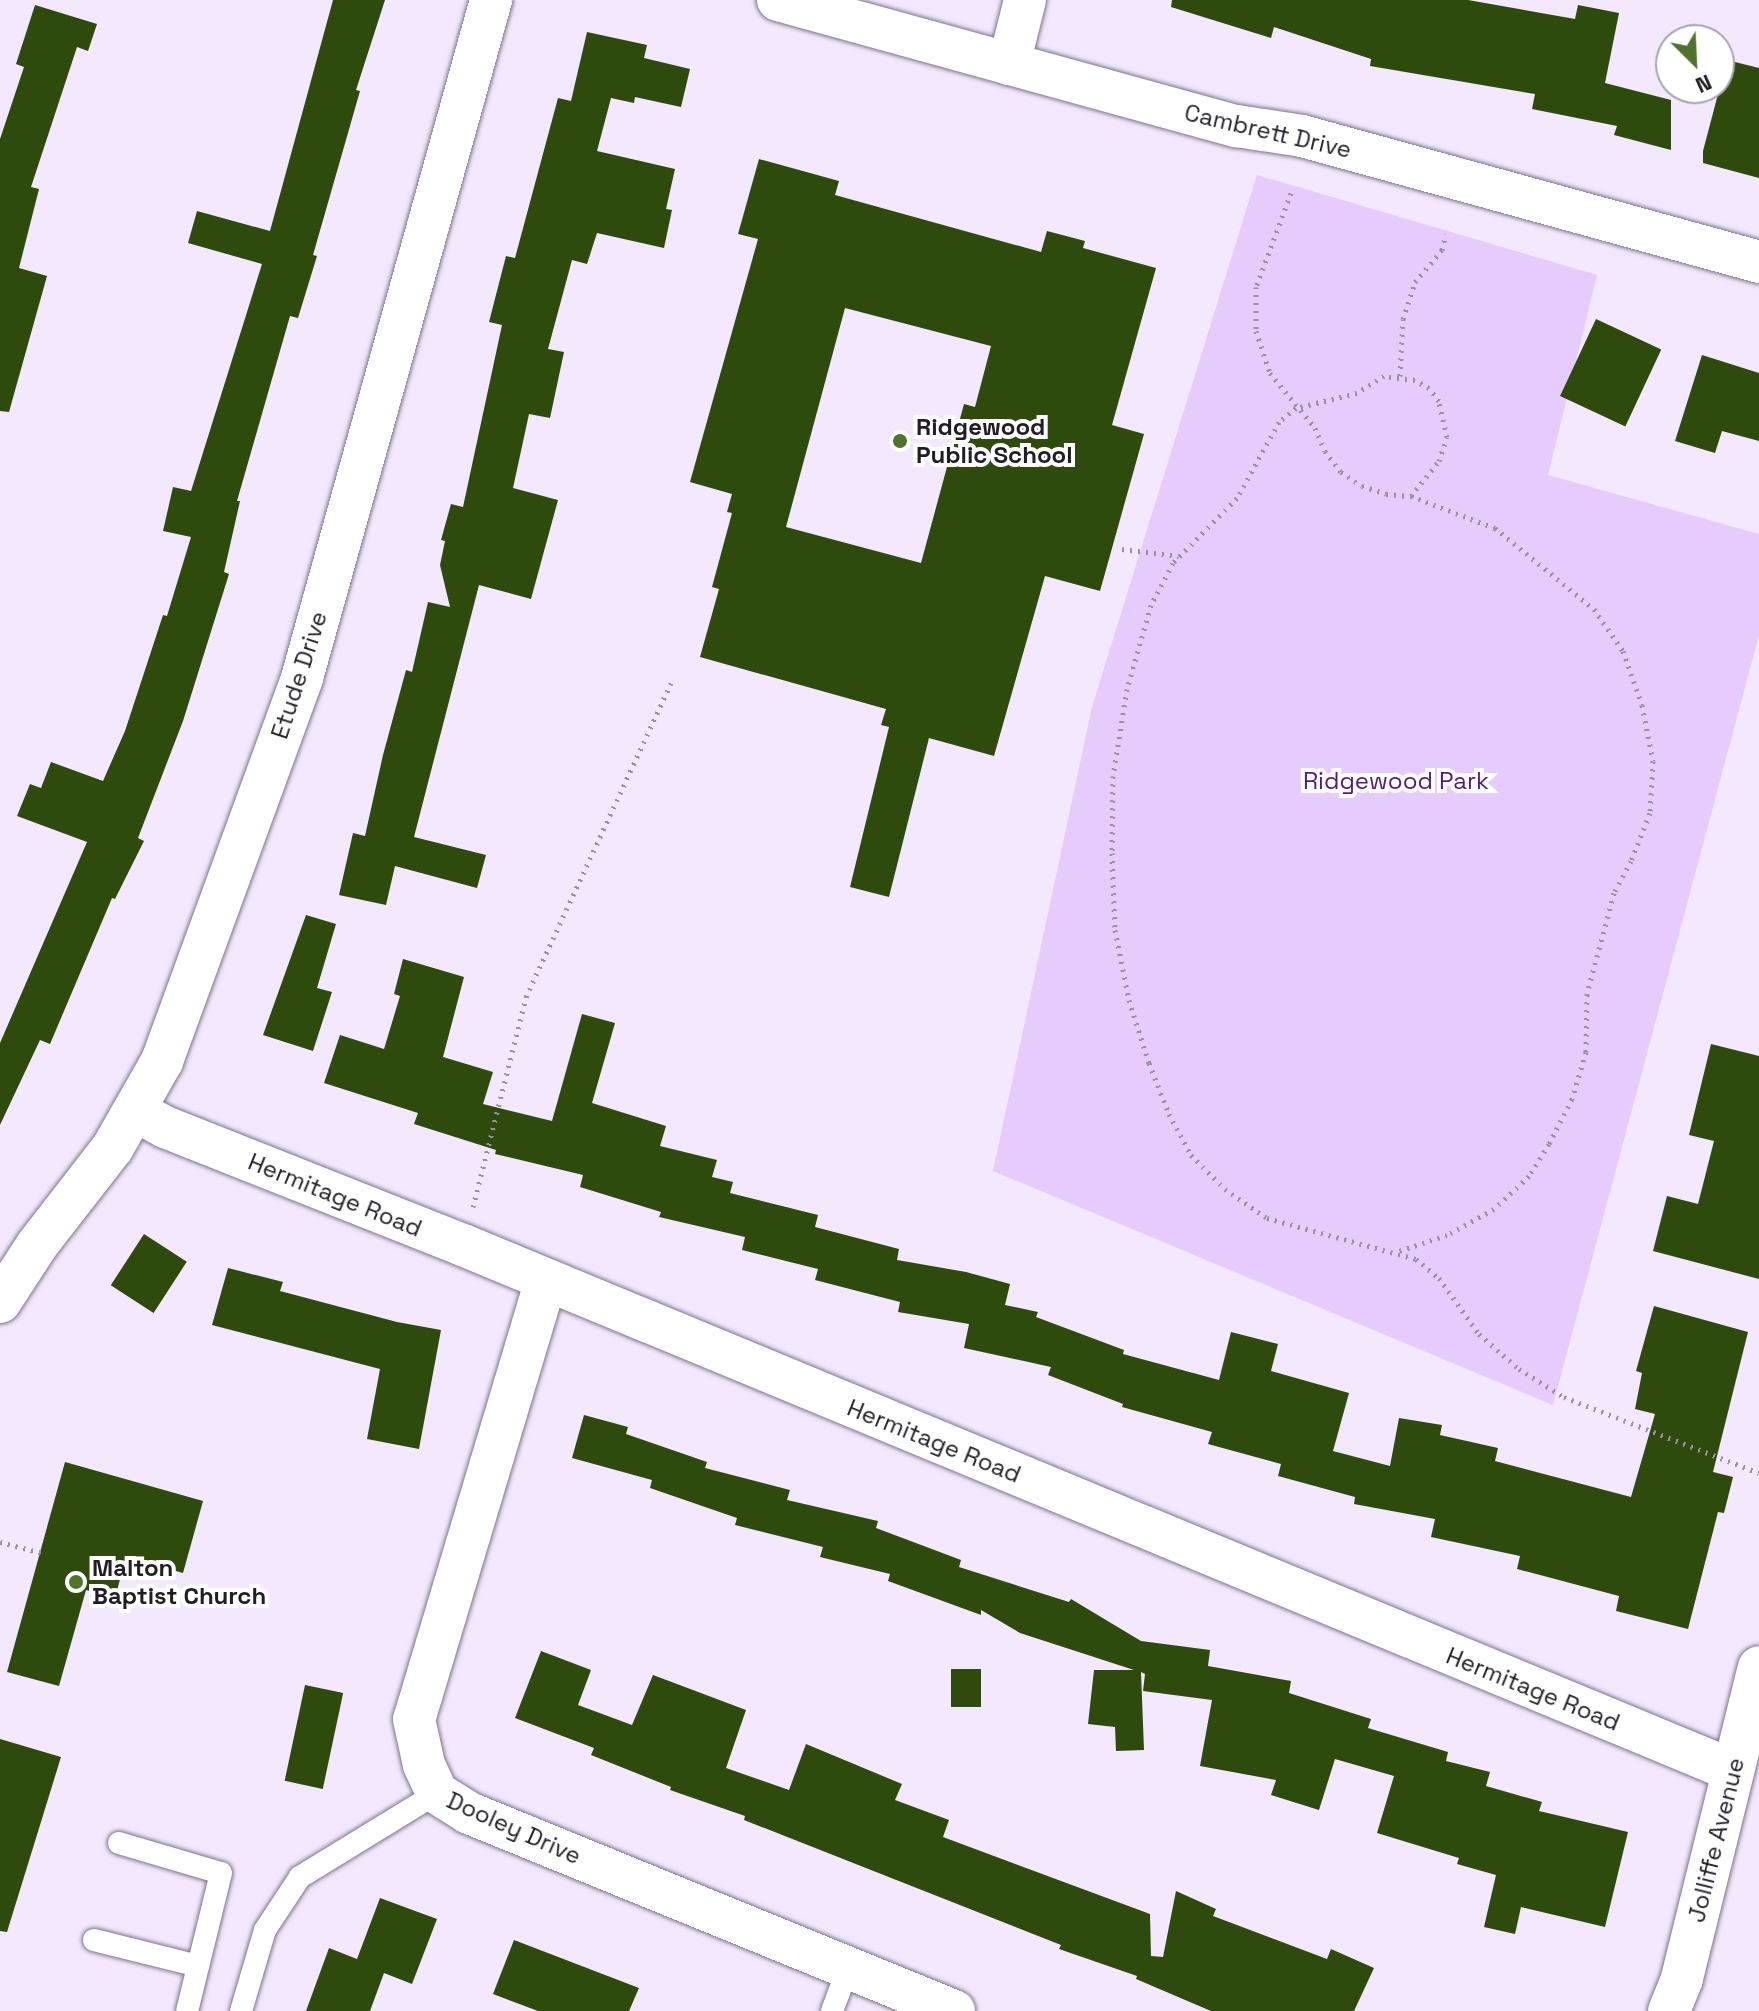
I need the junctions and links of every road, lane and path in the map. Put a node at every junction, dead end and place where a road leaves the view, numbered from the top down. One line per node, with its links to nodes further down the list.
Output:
1 (491, 0): 14 (street, Etude Drive)
2 (778, 0): 4 (street, Cambrett Drive)
3 (1025, 0): 4 (street)
4 (1009, 64): 7 (street, Cambrett Drive)
5 (1291, 193): 9 (path)
6 (1446, 234): 8 (path)
7 (1759, 262)
8 (1400, 376): 9 (path); 10 (path)
9 (1296, 408): 10 (path); 12 (path)
10 (1411, 496): 16 (path)
11 (1122, 549): 12 (path)
12 (1180, 556): 16 (path)
13 (673, 679): 15 (path)
14 (136, 1111): 15 (street, Hermitage Road); 18 (street, Etude Drive)
15 (463, 1245): 17 (street, Hermitage Road)
16 (1399, 1251): 19 (path)
17 (546, 1280): 23 (street, Hermitage Road); 24 (street, Dooley Drive)
18 (0, 1302)
19 (1759, 1473)
20 (0, 1542): 21 (path)
21 (42, 1553)
22 (1759, 1667): 23 (street, Jolliffe Avenue)
23 (1732, 1770): 33 (street, Jolliffe Avenue)
24 (437, 1793): 28 (street, Dooley Drive); 30 (lane)
25 (119, 1843): 27 (lane)
26 (94, 1940): 27 (lane)
27 (198, 1966): 29 (lane)
28 (848, 1968): 31 (lane); 32 (street, Dooley Drive)
29 (187, 2011)
30 (241, 2011)
31 (832, 2011)
32 (954, 2011)
33 (1669, 2011)

